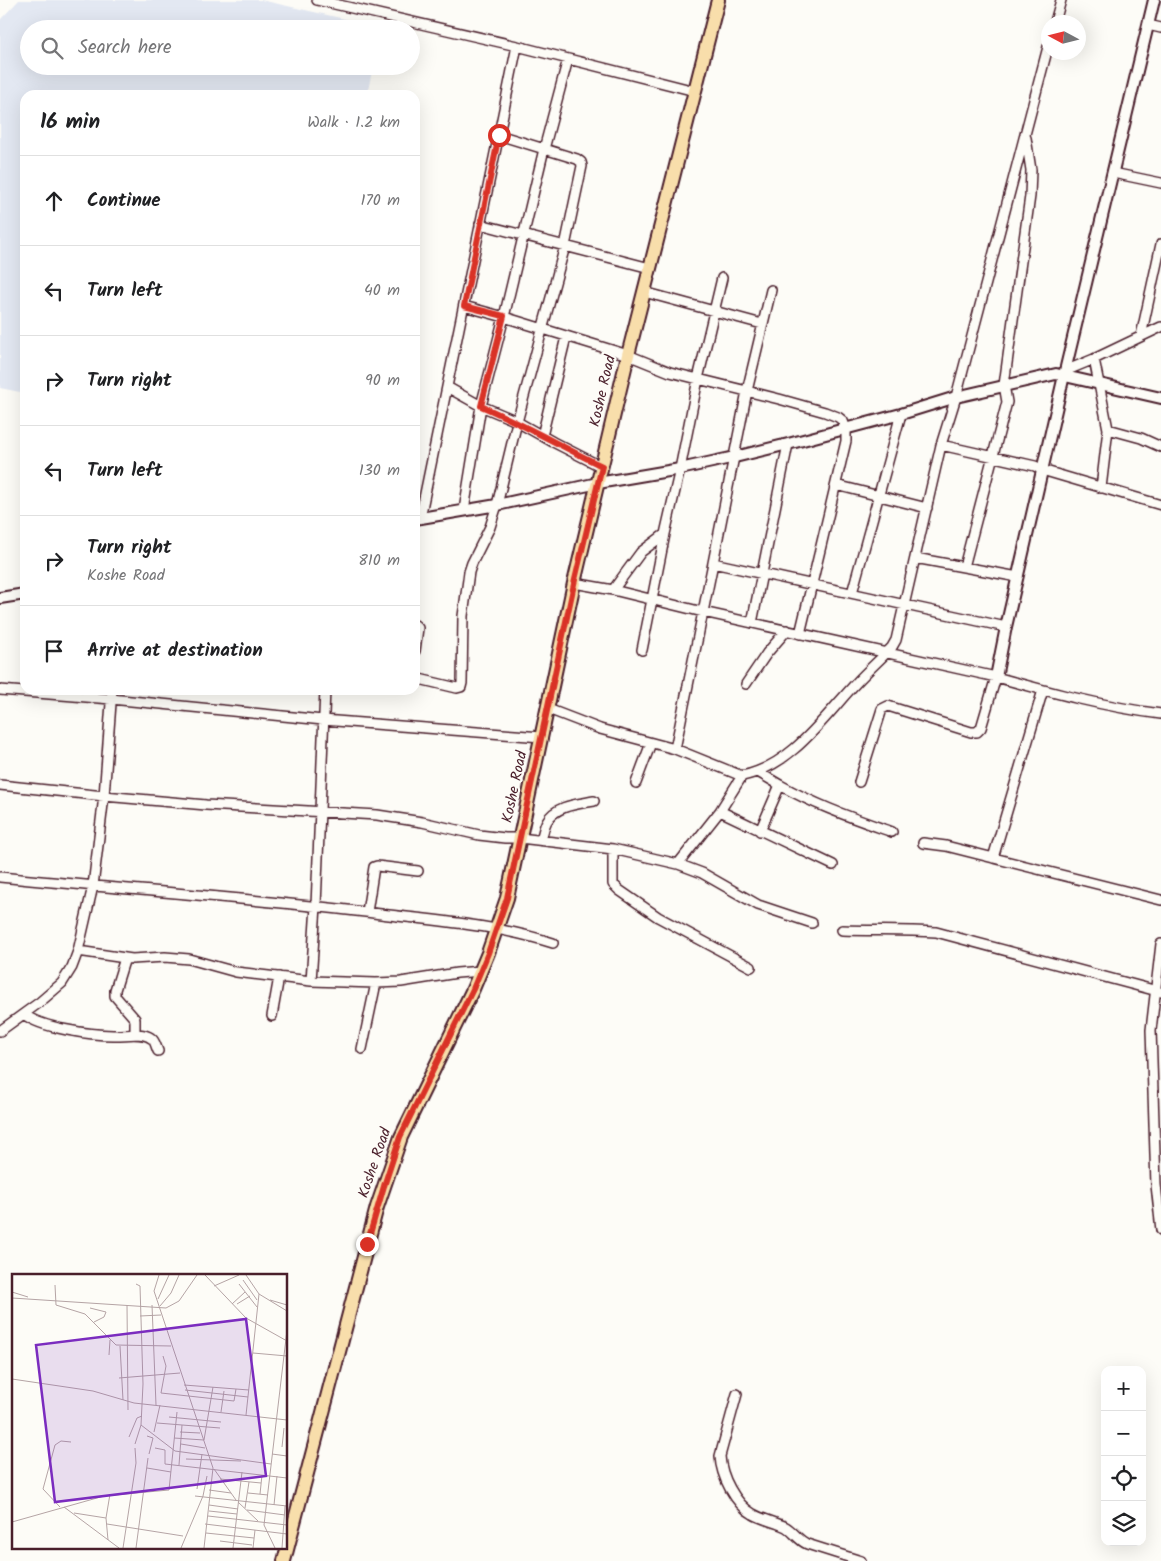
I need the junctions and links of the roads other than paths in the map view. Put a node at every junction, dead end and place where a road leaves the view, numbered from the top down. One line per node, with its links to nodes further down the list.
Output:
1 (317, 0): 6 (street)
2 (718, 0): 13 (main road, Koshe Road)
3 (1062, 0): 5 (street)
4 (1154, 0): 8 (street)
5 (1057, 15)
6 (404, 20)
7 (420, 24): 10 (street)
8 (1148, 25): 9 (street); 17 (street)
9 (1161, 28)
10 (516, 46): 11 (street); 15 (street)
11 (568, 59): 13 (street); 16 (street)
12 (1045, 60): 14 (street)
13 (695, 91): 23 (main road, Koshe Road)
14 (1025, 133): 40 (street); 43 (street)
15 (499, 135): 16 (street); 19 (street)
16 (544, 149): 20 (street); 22 (street)
17 (1113, 173): 18 (street); 37 (street)
18 (1161, 183)
19 (480, 224): 20 (street); 27 (street)
20 (523, 235): 22 (street); 29 (street)
21 (1161, 244): 33 (street)
22 (565, 246): 23 (street); 32 (street)
23 (650, 268): 26 (main road, Koshe Road)
24 (722, 278): 28 (street)
25 (771, 290): 30 (street)
26 (644, 292): 28 (street); 35 (main road, Koshe Road)
27 (464, 306): 29 (street); 41 (street)
28 (714, 312): 30 (street); 38 (street)
29 (504, 316): 32 (street); 45 (street)
30 (762, 324): 42 (street)
31 (1161, 327): 33 (street)
32 (542, 329): 34 (street); 47 (street)
33 (1141, 336): 36 (street)
34 (566, 337): 35 (street); 50 (street)
35 (628, 355): 38 (street); 56 (main road, Koshe Road)
36 (1094, 360): 37 (street); 39 (street)
37 (1064, 373): 39 (street); 40 (street); 58 (street)
38 (698, 378): 42 (street); 57 (street)
39 (1098, 383): 44 (street); 49 (street)
40 (1004, 385): 43 (street); 54 (street)
41 (447, 387): 45 (street); 66 (street)
42 (747, 391): 48 (street); 55 (street)
43 (956, 397): 46 (street); 52 (street)
44 (1161, 398)
45 (481, 406): 47 (street); 67 (street)
46 (901, 414): 48 (street); 62 (street)
47 (517, 422): 50 (street); 63 (street)
48 (846, 429): 51 (street); 60 (street)
49 (1108, 429): 53 (street); 61 (street)
50 (542, 436): 56 (street)
51 (788, 444): 55 (street); 73 (street)
52 (941, 445): 54 (street); 65 (street)
53 (1161, 447)
54 (993, 456): 58 (street); 72 (street)
55 (735, 457): 57 (street); 71 (street)
56 (602, 466): 59 (main road, Koshe Road)
57 (680, 469): 59 (street); 69 (street)
58 (1042, 470): 61 (street); 74 (street)
59 (598, 483): 63 (street); 75 (main road, Koshe Road)
60 (836, 485): 62 (street); 76 (street)
61 (1101, 488): 64 (street)
62 (879, 496): 65 (street); 78 (street)
63 (496, 505): 67 (street); 91 (street)
64 (1161, 505)
65 (927, 508): 70 (street)
66 (420, 510)
67 (464, 510): 68 (street)
68 (420, 519)
69 (665, 534): 77 (street); 81 (street)
70 (915, 558): 72 (street); 82 (street)
71 (714, 563): 73 (street); 83 (street)
72 (964, 567): 74 (street)
73 (761, 572): 76 (street); 84 (street)
74 (1018, 577): 85 (street)
75 (574, 584): 77 (street); 99 (main road, Koshe Road)
76 (811, 584): 78 (street); 87 (street)
77 (613, 590): 81 (street)
78 (852, 593): 82 (street)
79 (20, 595): 80 (street)
80 (0, 598)
81 (651, 600): 83 (street); 88 (street)
82 (904, 605): 85 (street); 89 (street)
83 (703, 612): 84 (street); 104 (street)
84 (752, 623): 86 (street)
85 (1006, 627): 90 (street)
86 (787, 630): 87 (street); 92 (street)
87 (800, 634): 89 (street)
88 (642, 650)
89 (887, 652): 90 (street); 105 (street)
90 (996, 677): 94 (street); 107 (street)
91 (420, 679)
92 (746, 684)
93 (0, 690): 95 (street)
94 (1043, 690): 100 (street); 121 (street)
95 (20, 691)
96 (111, 695): 111 (street)
97 (119, 695): 101 (street)
98 (325, 695): 101 (street)
99 (548, 709): 102 (main road, Koshe Road); 103 (street)
100 (1161, 714)
101 (323, 720): 102 (street); 114 (street)
102 (542, 737): 117 (main road, Koshe Road)
103 (651, 743): 104 (street); 108 (street)
104 (675, 749): 106 (street)
105 (758, 772): 106 (street); 110 (street)
106 (742, 776): 113 (street)
107 (859, 782)
108 (636, 784)
109 (0, 785): 111 (street)
110 (780, 785): 115 (street); 116 (street)
111 (104, 796): 114 (street); 126 (street)
112 (594, 801): 118 (street)
113 (720, 811): 115 (street); 122 (street)
114 (320, 812): 117 (street); 128 (street)
115 (760, 831): 123 (street)
116 (892, 832)
117 (520, 838): 118 (street); 131 (main road, Koshe Road)
118 (542, 840): 120 (street)
119 (923, 843): 121 (street)
120 (613, 849): 122 (street); 137 (street)
121 (993, 858): 127 (street)
122 (678, 864): 130 (street)
123 (833, 865)
124 (418, 871): 129 (street)
125 (0, 877): 126 (street)
126 (94, 886): 128 (street); 135 (street)
127 (1161, 900)
128 (316, 906): 129 (street); 140 (street)
129 (367, 912): 131 (street)
130 (812, 923)
131 (497, 929): 133 (street); 138 (main road, Koshe Road)
132 (842, 930): 142 (street)
133 (553, 943)
134 (1161, 944): 142 (street)
135 (78, 951): 136 (street); 143 (street)
136 (125, 958): 139 (street); 146 (street)
137 (751, 966)
138 (481, 971): 141 (street); 152 (main road, Koshe Road)
139 (280, 977): 140 (street); 144 (street)
140 (310, 981): 141 (street)
141 (376, 983): 147 (street)
142 (1158, 992): 149 (street)
143 (24, 1014): 145 (street); 146 (street)
144 (272, 1016)
145 (0, 1032)
146 (135, 1034): 148 (street)
147 (362, 1049)
148 (158, 1051)
149 (1158, 1155): 150 (street)
150 (1161, 1230)
151 (736, 1394): 155 (street)
152 (288, 1546)
153 (287, 1548): 154 (main road, Koshe Road)
154 (284, 1561)
155 (861, 1561)

